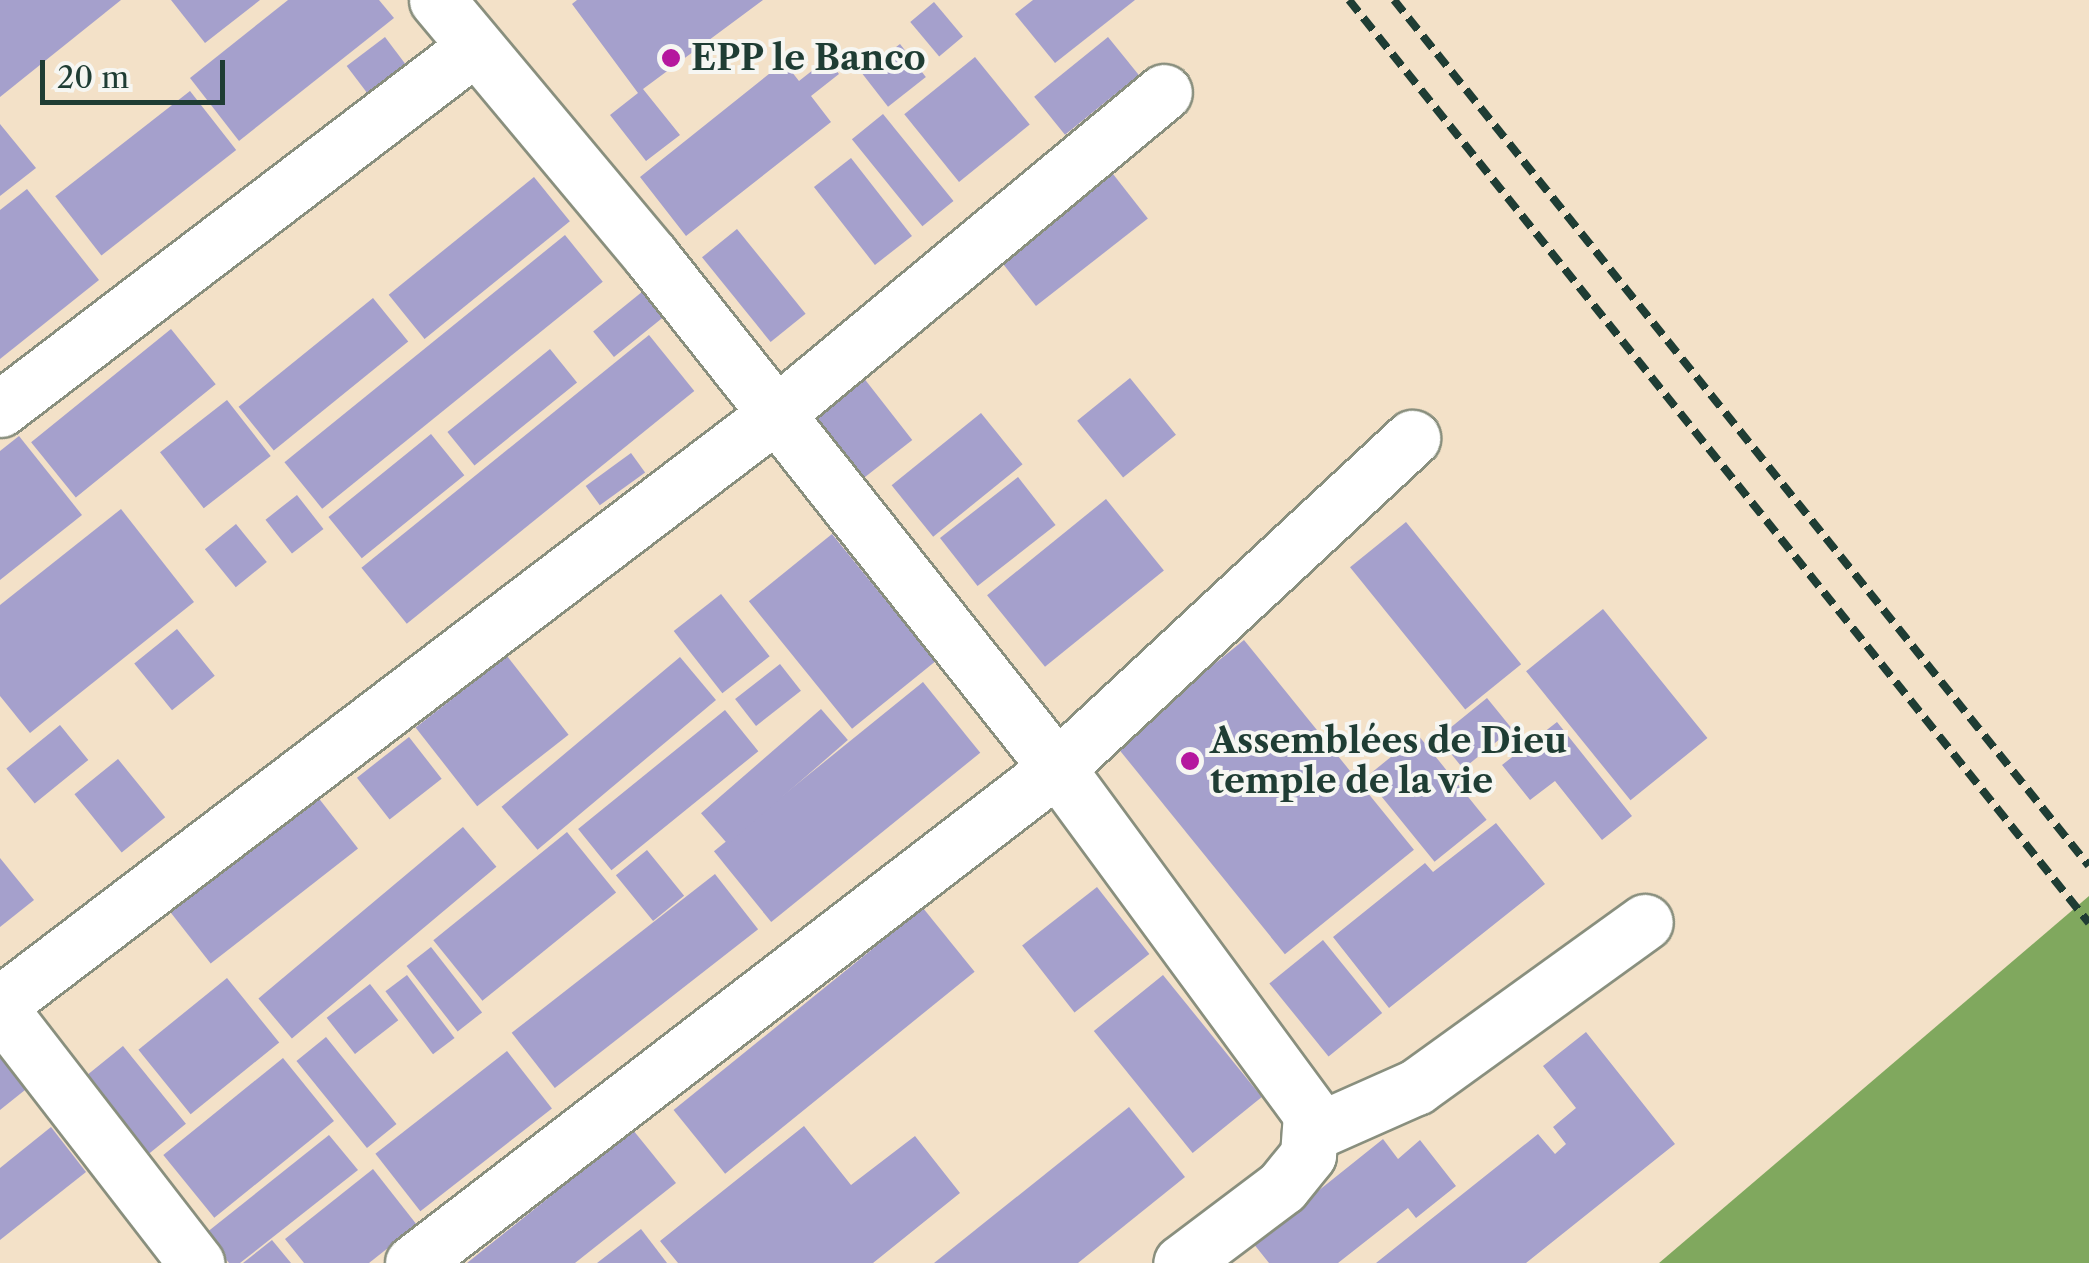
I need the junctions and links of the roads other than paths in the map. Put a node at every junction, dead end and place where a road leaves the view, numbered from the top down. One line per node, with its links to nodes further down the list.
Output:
1 (438, 0): 2 (street)
2 (475, 46): 4 (street); 5 (street)
3 (1164, 92): 5 (street)
4 (0, 409)
5 (776, 414): 7 (street); 9 (street)
6 (1412, 438): 7 (street)
7 (1056, 768): 10 (street); 12 (street)
8 (1645, 922): 10 (street)
9 (0, 1007): 11 (street)
10 (1312, 1134): 13 (street)
11 (196, 1263)
12 (413, 1263)
13 (1181, 1263)

